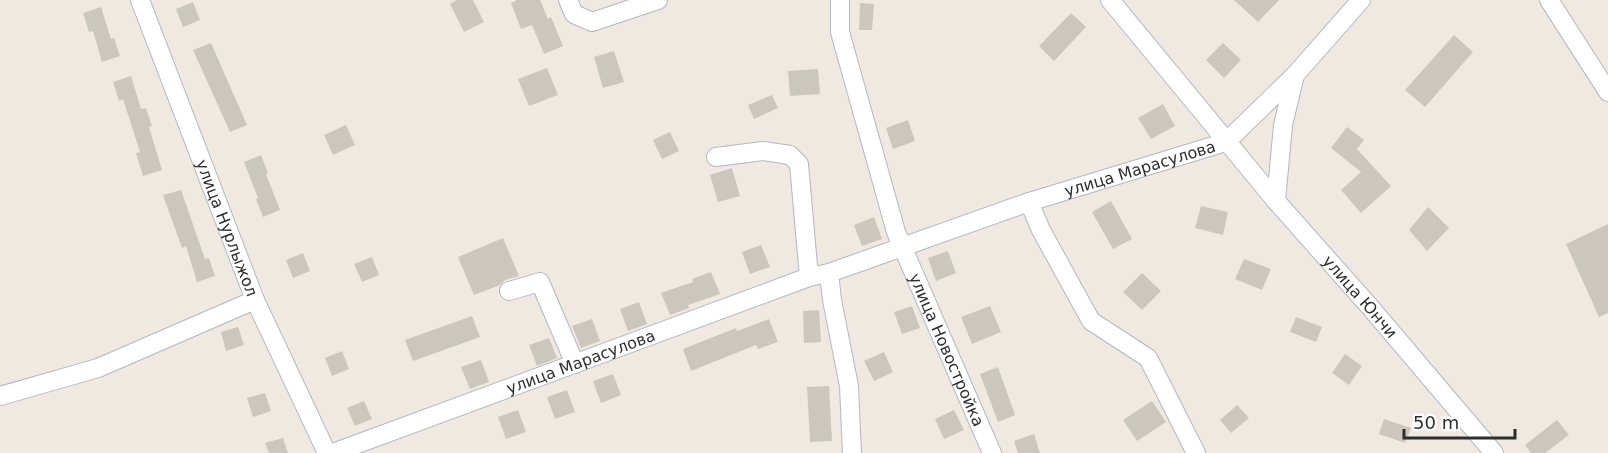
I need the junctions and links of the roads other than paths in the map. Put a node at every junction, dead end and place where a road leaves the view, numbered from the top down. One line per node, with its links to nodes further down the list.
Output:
1 (140, 0): 18 (street, улица Нурлыжол)
2 (568, 0): 3 (street)
3 (658, 0)
4 (840, 0): 14 (street)
5 (1110, 0): 10 (street, улица Юнчи)
6 (1361, 0): 8 (street, улица Марасулова)
7 (1550, 0): 9 (street)
8 (1294, 75): 10 (street, улица Марасулова); 12 (street)
9 (1608, 92)
10 (1226, 142): 12 (street, улица Юнчи); 13 (street, улица Марасулова)
11 (716, 157): 16 (street)
12 (1276, 201): 26 (street, улица Юнчи)
13 (1029, 202): 14 (street, улица Марасулова); 25 (street)
14 (902, 246): 15 (street, улица Марасулова); 24 (street, улица Новостройка)
15 (829, 273): 16 (street, улица Марасулова); 23 (street)
16 (809, 277): 19 (street, улица Марасулова)
17 (509, 291): 19 (street)
18 (255, 300): 20 (street); 21 (street, улица Нурлыжол)
19 (575, 364): 22 (street, улица Марасулова)
20 (0, 396)
21 (327, 453)
22 (333, 453)
23 (852, 453)
24 (992, 453)
25 (1196, 453)
26 (1494, 453)

